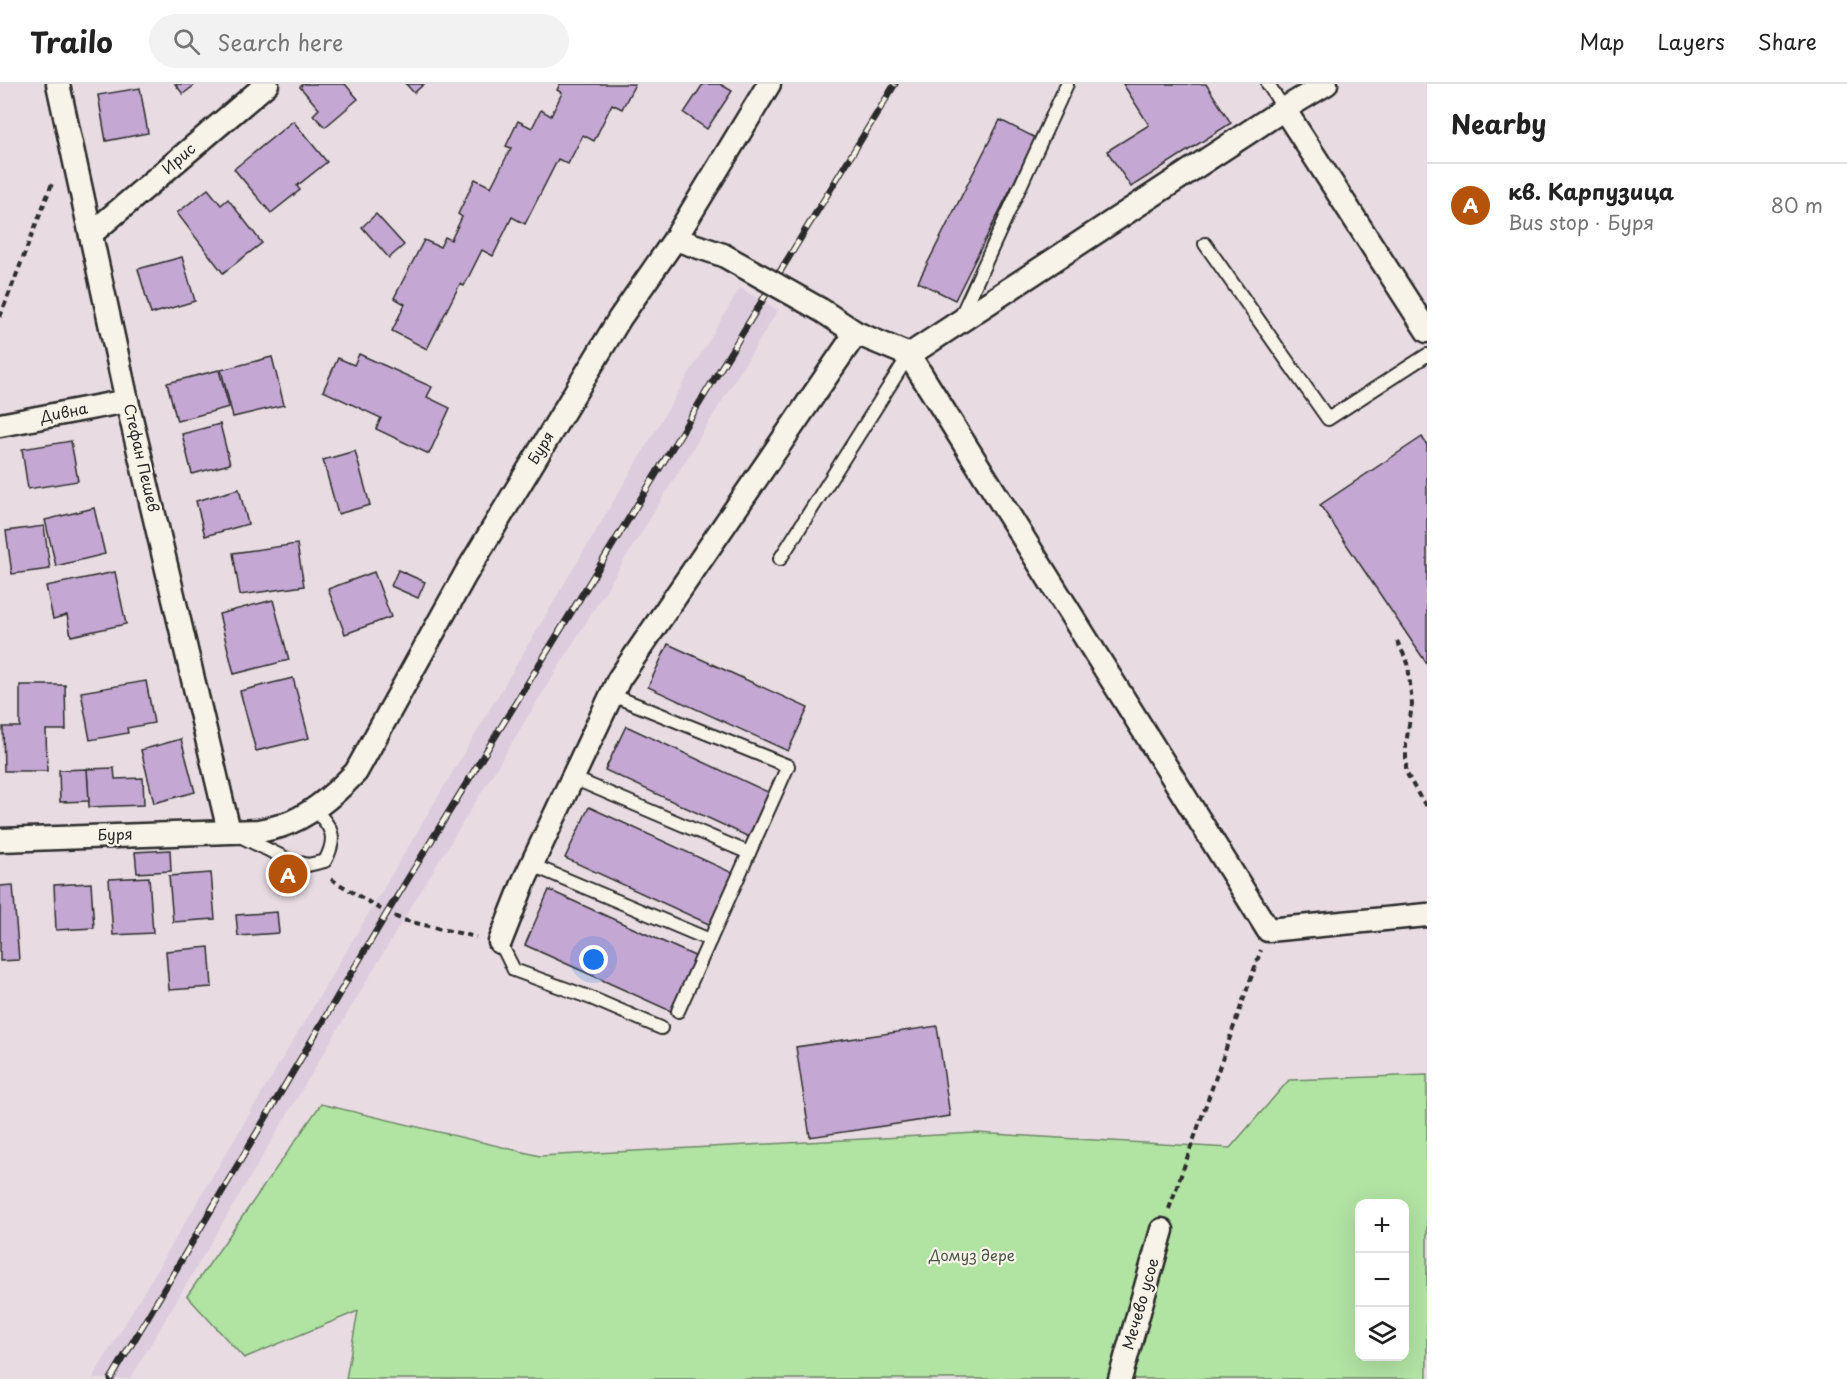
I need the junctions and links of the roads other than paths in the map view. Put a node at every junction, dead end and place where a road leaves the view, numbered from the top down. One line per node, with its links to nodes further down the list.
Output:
1 (58, 84): 8 (street, Стефан Пешев)
2 (267, 84): 8 (street, Ирис)
3 (770, 84): 9 (street, Буря)
4 (1067, 84): 11 (lane)
5 (1268, 84): 7 (lane)
6 (1326, 84): 7 (street)
7 (1284, 109): 11 (street); 12 (street)
8 (92, 234): 16 (street, Стефан Пешев)
9 (675, 239): 13 (street, bridge); 21 (street, Буря)
10 (1205, 244): 15 (lane)
11 (959, 322): 14 (street)
12 (1427, 332)
13 (856, 333): 14 (street); 19 (street)
14 (909, 355): 18 (lane); 26 (street)
15 (1427, 355)
16 (127, 401): 17 (street, Дивна); 22 (street, Стефан Пешев)
17 (0, 425)
18 (780, 559)
19 (612, 694): 20 (street); 24 (lane)
20 (573, 778): 24 (lane); 25 (street)
21 (314, 809): 22 (street, Буря); 22 (lane, Буря)
22 (229, 831): 23 (street, Буря)
23 (0, 840)
24 (749, 853): 27 (lane)
25 (532, 865): 27 (lane); 28 (street)
26 (1427, 915)
27 (710, 940): 29 (lane)
28 (500, 942): 30 (lane)
29 (678, 1011)
30 (661, 1028)
31 (1162, 1230): 32 (street, Мечево усое)
32 (1120, 1379)

